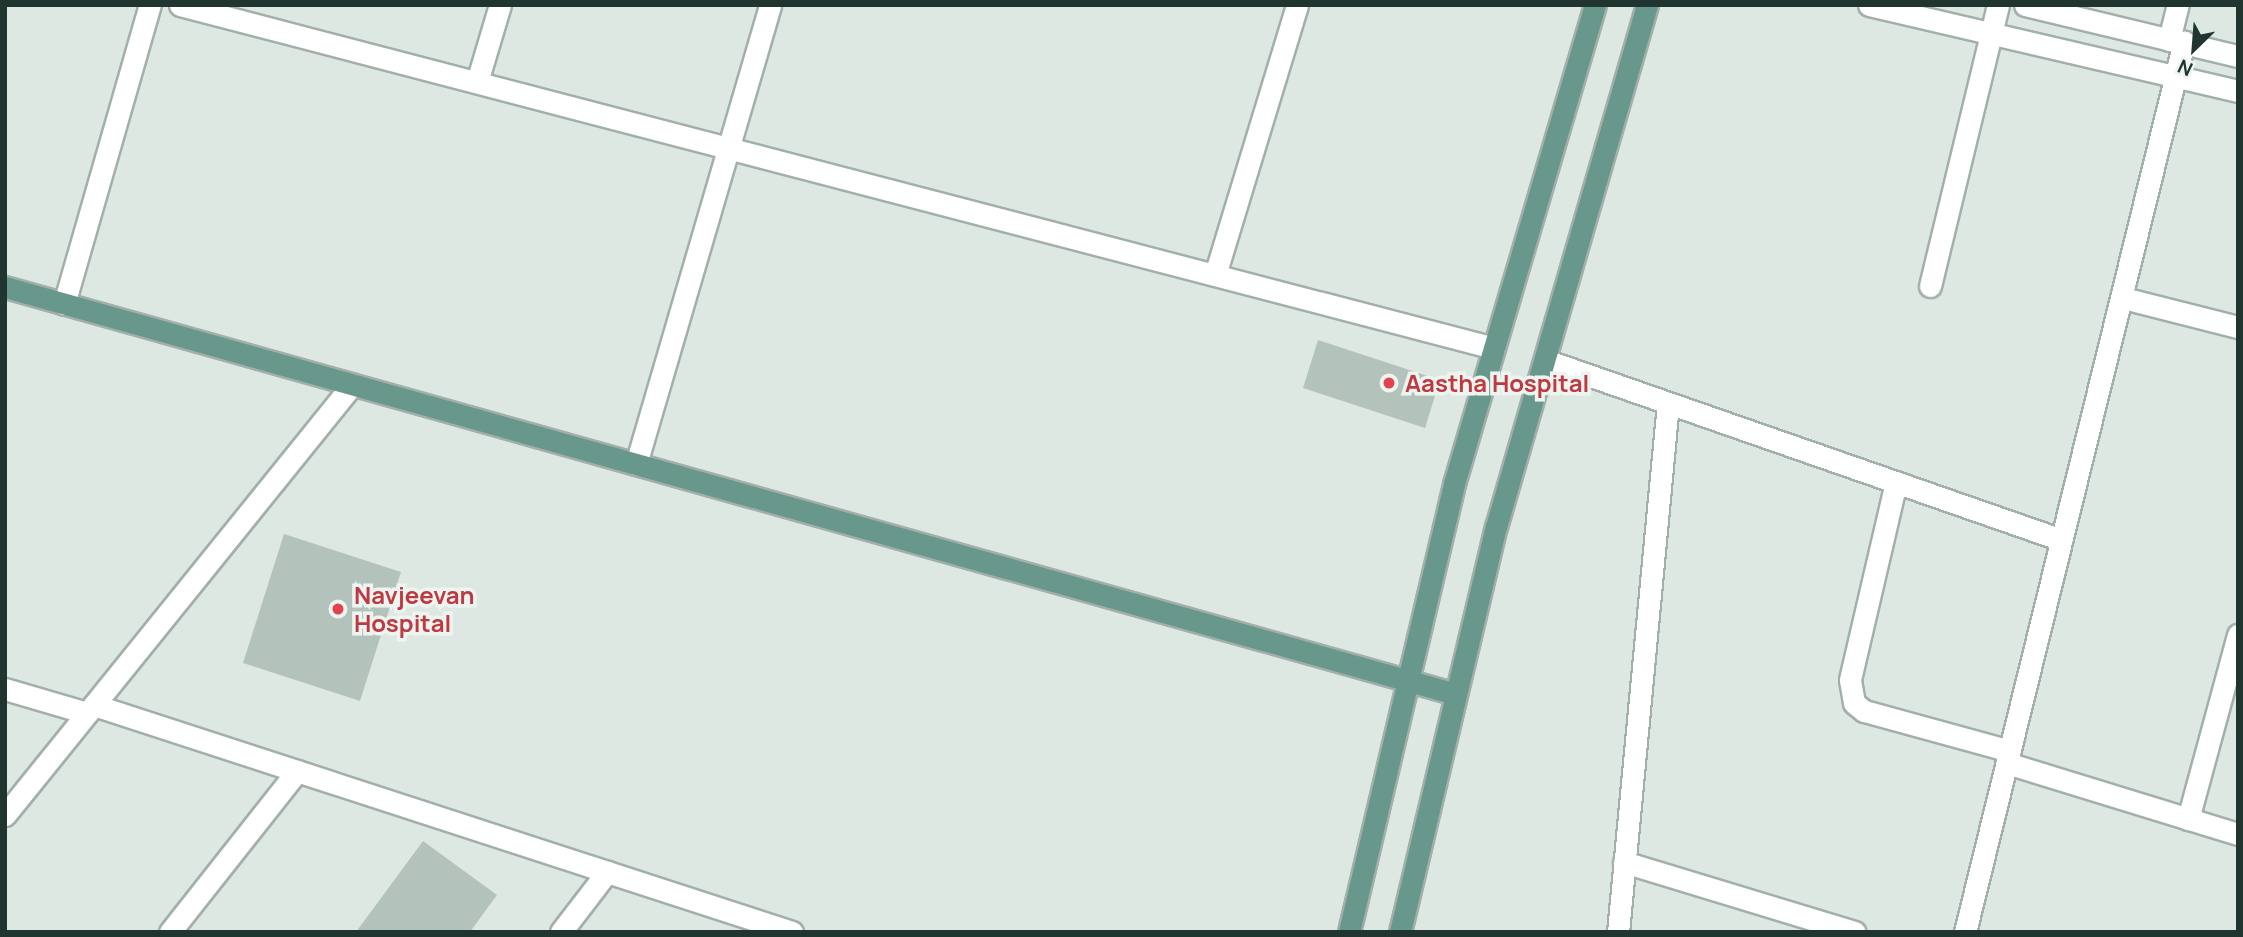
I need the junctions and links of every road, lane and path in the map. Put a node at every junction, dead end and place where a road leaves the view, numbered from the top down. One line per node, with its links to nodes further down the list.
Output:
1 (150, 5): 23 (street)
2 (180, 5): 16 (street)
3 (500, 5): 16 (street)
4 (770, 5): 18 (street)
5 (1297, 5): 19 (street)
6 (1595, 5): 25 (main road)
7 (1647, 5): 26 (main road)
8 (1869, 5): 12 (street)
9 (1998, 5): 12 (street)
10 (2025, 5): 13 (street)
11 (2178, 5): 13 (street)
12 (1992, 32): 15 (street); 20 (street)
13 (2177, 41): 14 (street); 15 (street)
14 (2238, 56)
15 (2178, 74): 17 (street); 22 (street)
16 (477, 82): 18 (street)
17 (2238, 90)
18 (727, 147): 19 (street); 29 (street)
19 (1215, 275): 25 (street)
20 (1930, 286)
21 (5, 287): 23 (main road)
22 (2123, 298): 24 (street); 31 (street)
23 (64, 304): 27 (main road)
24 (2238, 327)
25 (1494, 348): 33 (main road)
26 (1545, 360): 28 (street); 35 (main road)
27 (352, 385): 29 (main road); 36 (street)
28 (1668, 403): 30 (street); 42 (street)
29 (636, 464): 33 (main road)
30 (1896, 482): 31 (street); 37 (street)
31 (2062, 540): 37 (street)
32 (2238, 635): 40 (street)
33 (1409, 681): 35 (main road); 48 (main road)
34 (5, 689): 36 (street)
35 (1456, 694): 49 (main road)
36 (91, 709): 38 (street); 39 (street)
37 (2008, 757): 40 (street); 52 (street)
38 (298, 771): 43 (street); 45 (street)
39 (5, 815)
40 (2188, 819): 41 (street)
41 (2238, 834)
42 (1624, 862): 44 (street); 50 (street)
43 (607, 872): 46 (street); 47 (street)
44 (1818, 926): 51 (street)
45 (170, 932)
46 (561, 932)
47 (792, 932)
48 (1349, 932)
49 (1400, 932)
50 (1618, 932)
51 (1855, 932)
52 (1965, 932)

